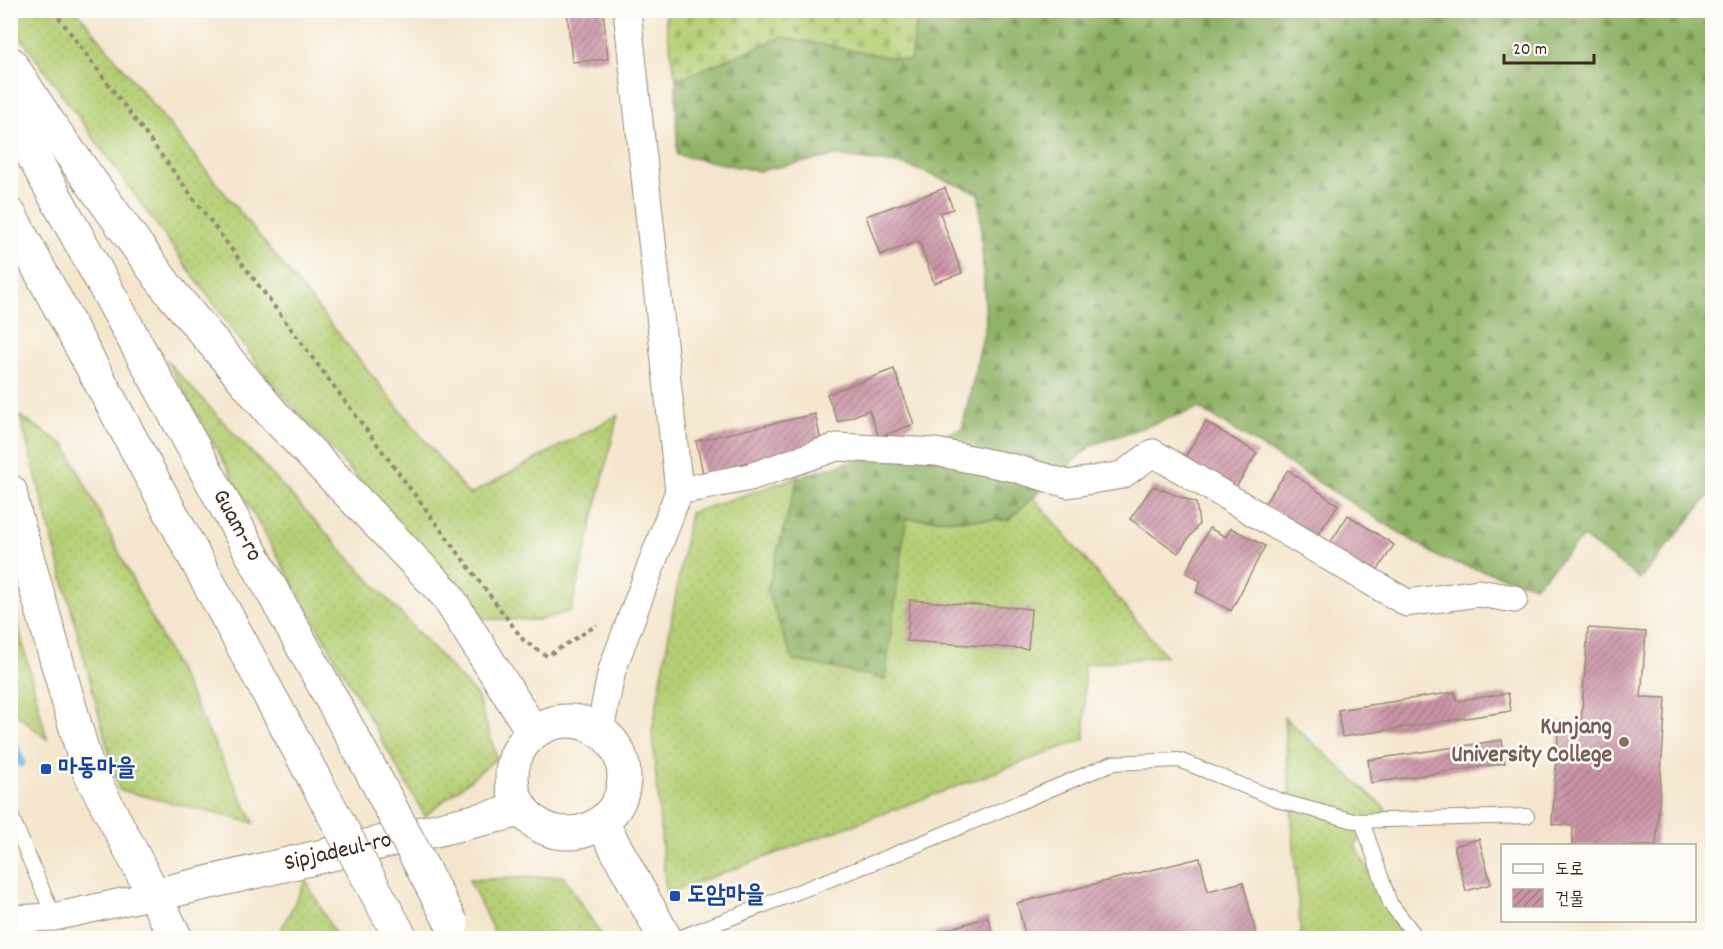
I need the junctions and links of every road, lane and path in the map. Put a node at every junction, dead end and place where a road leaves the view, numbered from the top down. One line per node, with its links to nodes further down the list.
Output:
1 (53, 10): 9 (path)
2 (627, 10): 7 (street)
3 (10, 63): 11 (main road)
4 (10, 114): 20 (main road, Guam-ro, bridge)
5 (10, 215): 22 (main road, bridge)
6 (10, 491): 17 (main road)
7 (679, 491): 8 (street); 9 (street)
8 (1514, 599)
9 (626, 633): 10 (street)
10 (600, 730): 11 (main road); 16 (main road)
11 (533, 732): 12 (main road)
12 (522, 810): 16 (main road); 17 (main road, Sipjadeul-ro)
13 (10, 813): 18 (lane)
14 (1527, 816): 15 (lane)
15 (1362, 821): 24 (lane); 25 (lane)
16 (602, 823): 23 (main road)
17 (154, 895): 18 (street); 21 (main road)
18 (54, 917): 19 (street)
19 (10, 920)
20 (456, 932)
21 (176, 939)
22 (401, 939)
23 (665, 939)
24 (679, 939)
25 (1417, 939)

